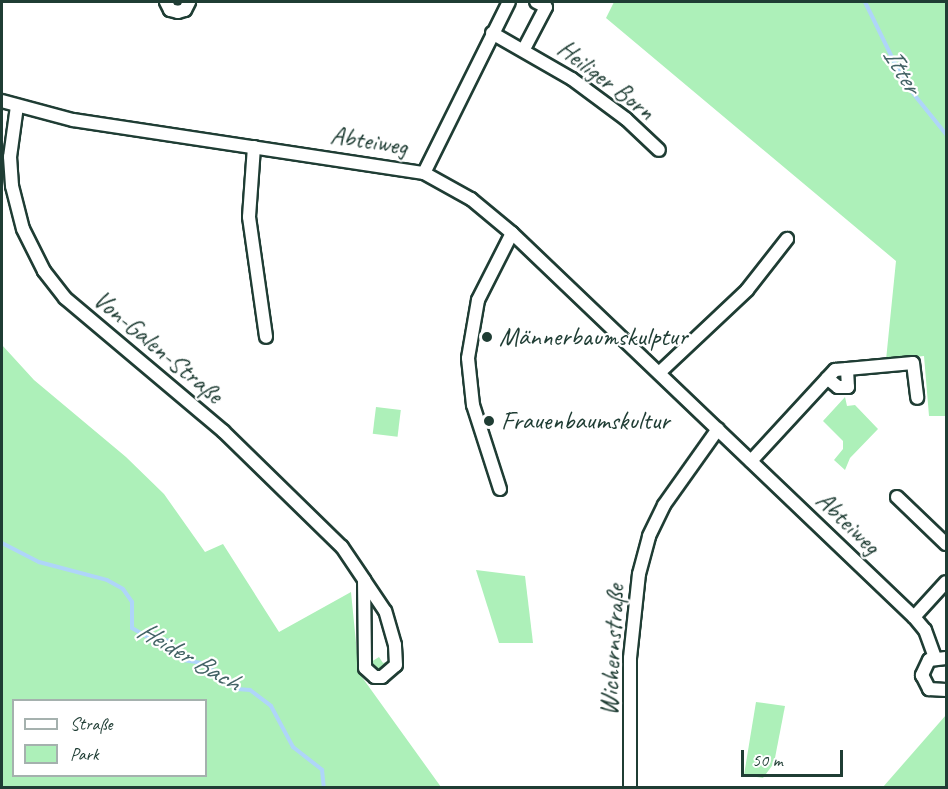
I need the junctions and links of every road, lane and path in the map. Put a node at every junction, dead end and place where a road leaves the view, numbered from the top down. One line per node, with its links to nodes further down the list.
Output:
1 (166, 2): 2 (street)
2 (189, 2)
3 (509, 2): 5 (street)
4 (536, 2): 6 (street, Heiliger Born)
5 (492, 33): 6 (street, Heiliger Born); 11 (street)
6 (524, 49): 10 (street, Heiliger Born)
7 (2, 101): 8 (street, Abteiweg)
8 (17, 106): 9 (street, Abteiweg); 24 (street, Von-Galen-Straße)
9 (254, 147): 11 (street, Abteiweg); 14 (street)
10 (659, 150)
11 (424, 172): 12 (street, Abteiweg)
12 (512, 233): 16 (street, Abteiweg); 21 (street)
13 (787, 239): 16 (street)
14 (266, 337)
15 (847, 369): 17 (street); 17 (street); 18 (street)
16 (659, 373): 19 (street, Abteiweg)
17 (827, 378): 20 (street)
18 (916, 398)
19 (718, 429): 20 (street, Abteiweg); 29 (street, Wichernstraße)
20 (751, 461): 26 (street, Abteiweg)
21 (500, 489)
22 (897, 497): 23 (street, Abteiweg)
23 (946, 544)
24 (364, 580): 24 (street, Von-Galen-Straße)
25 (946, 582): 26 (street)
26 (914, 617): 27 (street, Abteiweg)
27 (940, 658): 28 (street, Abteiweg)
28 (946, 690)
29 (630, 788)

